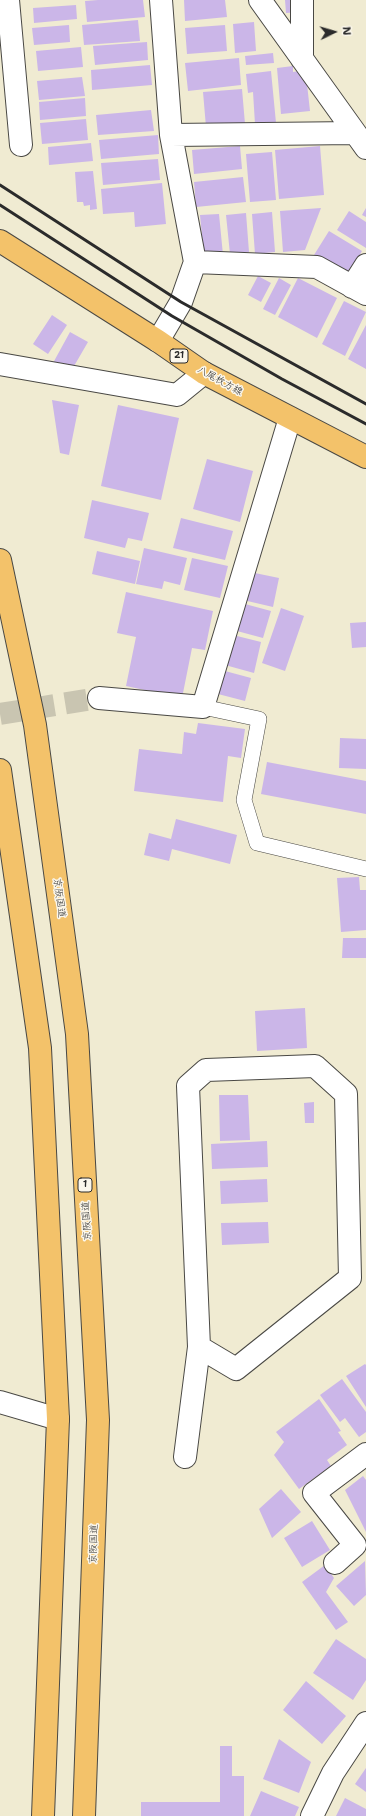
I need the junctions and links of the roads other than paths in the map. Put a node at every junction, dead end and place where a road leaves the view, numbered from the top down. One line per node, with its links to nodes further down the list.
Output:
1 (8, 0): 8 (street)
2 (161, 0): 6 (street)
3 (260, 0): 5 (street)
4 (302, 0): 5 (street)
5 (302, 59): 7 (street)
6 (171, 135): 7 (street); 10 (street)
7 (361, 141)
8 (21, 145)
9 (0, 241): 13 (main road, 八尾枚方線 / 21)
10 (195, 262): 12 (street); 13 (street)
11 (366, 265): 12 (street)
12 (359, 290)
13 (158, 341): 15 (main road, 八尾枚方線 / 21)
14 (0, 364): 15 (street)
15 (204, 374): 16 (main road, 八尾枚方線 / 21)
16 (290, 418): 17 (main road, 八尾枚方線 / 21); 20 (street)
17 (366, 457)
18 (0, 560): 32 (main road, 京阪国道 / 1)
19 (99, 698): 20 (street)
20 (203, 707): 22 (lane)
21 (0, 770): 26 (main road)
22 (366, 869)
23 (357, 1111): 24 (street); 24 (street)
24 (199, 1347): 28 (street)
25 (0, 1402): 26 (street)
26 (58, 1419): 31 (main road)
27 (366, 1454): 29 (street)
28 (185, 1457)
29 (335, 1563)
30 (366, 1723): 33 (street)
31 (43, 1816)
32 (84, 1816)
33 (312, 1816)

